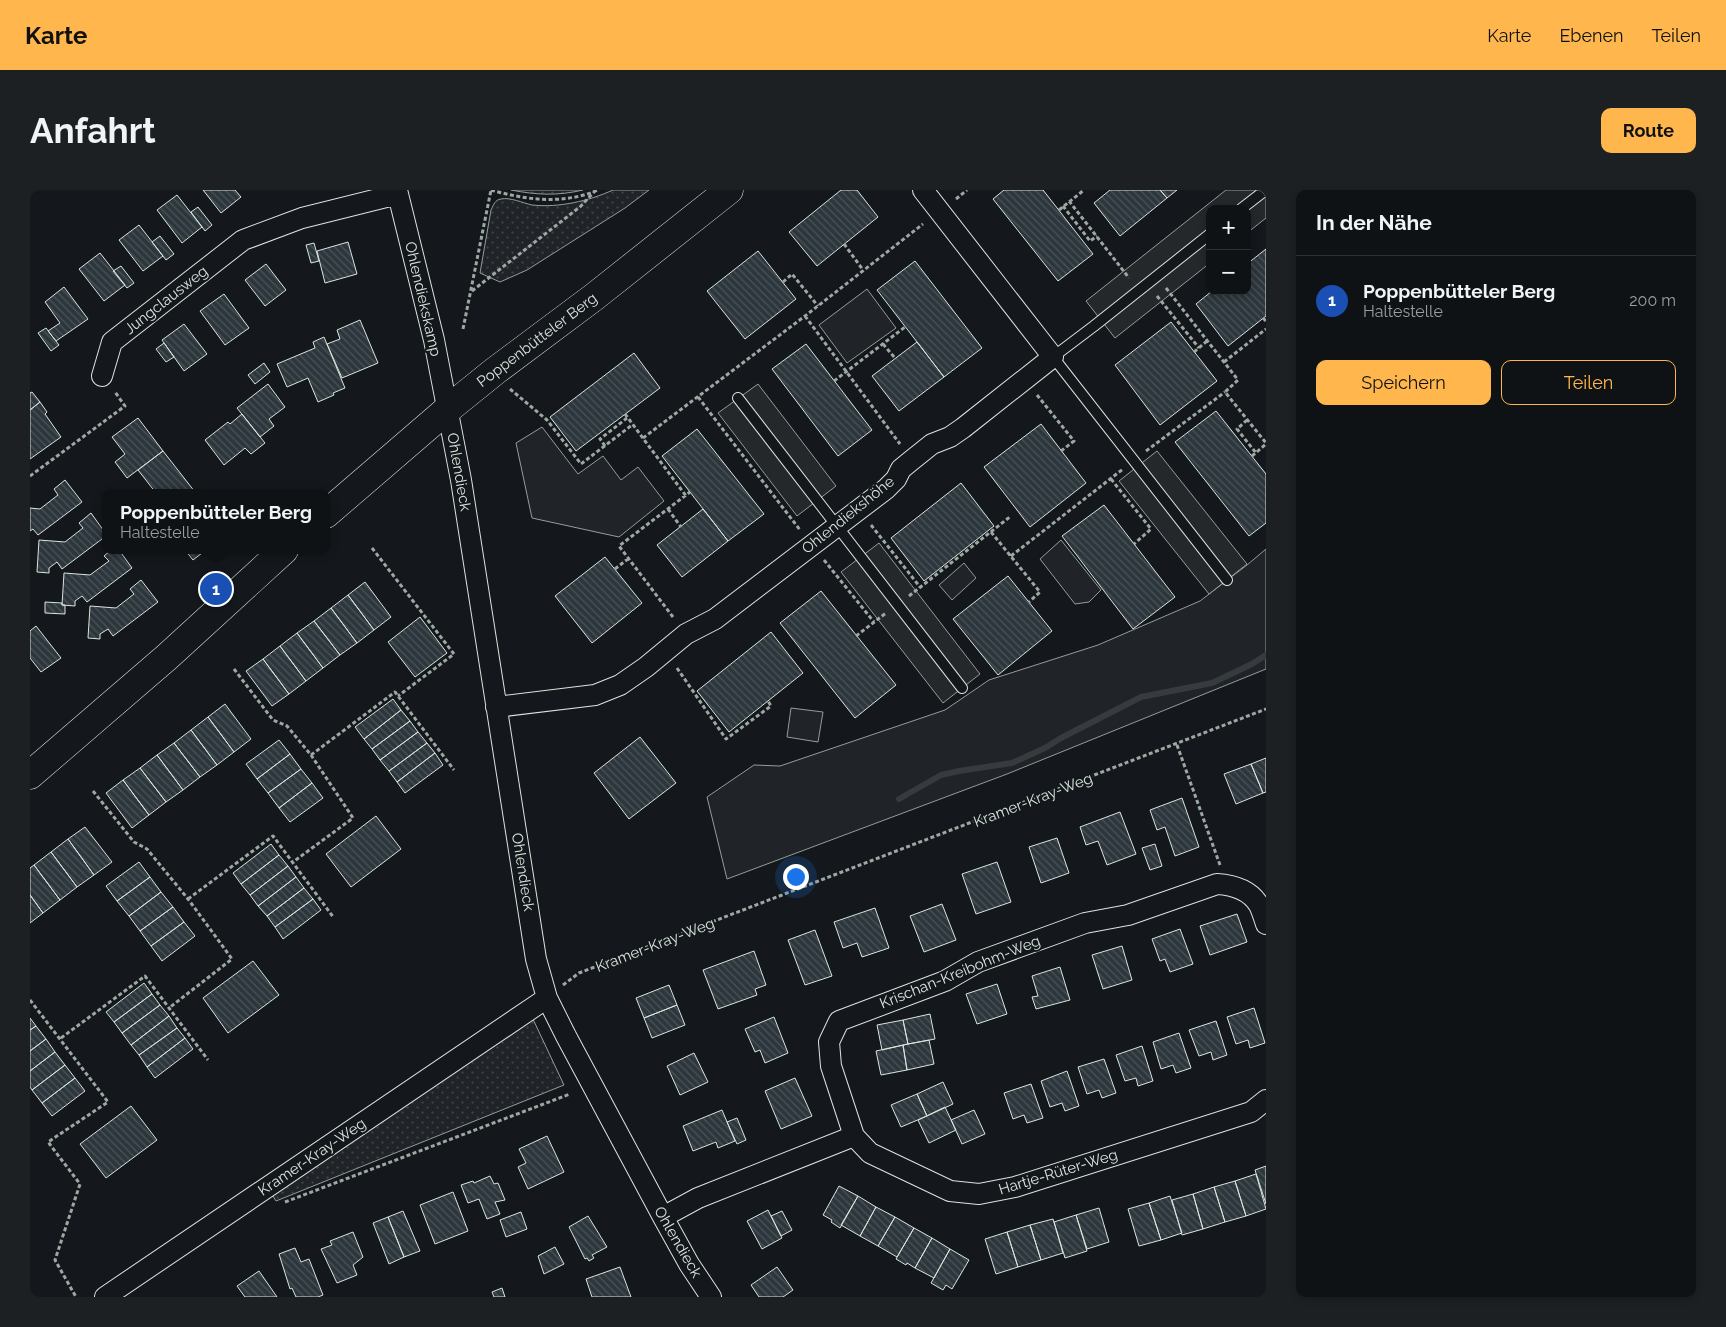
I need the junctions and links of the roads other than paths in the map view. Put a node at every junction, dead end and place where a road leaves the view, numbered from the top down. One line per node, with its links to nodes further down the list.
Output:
1 (729, 190): 10 (main road, Poppenbütteler Berg)
2 (923, 190): 7 (street)
3 (397, 192): 8 (street, Jungclausweg); 10 (street, Ohlendiekskamp)
4 (1263, 192): 5 (lane)
5 (1246, 205)
6 (1206, 237): 7 (lane)
7 (1053, 357): 12 (street, Ohlendiekshöhe); 14 (lane)
8 (102, 376)
9 (738, 398): 12 (lane)
10 (448, 409): 11 (main road, Poppenbütteler Berg); 16 (street, Ohlendieck)
11 (330, 511)
12 (836, 526): 15 (lane); 16 (street, Ohlendiekshöhe)
13 (280, 554): 17 (main road)
14 (1227, 580)
15 (962, 688)
16 (496, 707): 19 (street, Ohlendieck)
17 (30, 775)
18 (1266, 924): 21 (street, Krischan-Kreibohm-Weg)
19 (547, 998): 22 (street, Ohlendieck); 23 (street, Kramer-Kray-Weg)
20 (1266, 1100): 21 (street, Hartje-Rüter-Weg)
21 (854, 1136): 22 (street)
22 (663, 1217): 24 (street, Ohlendieck)
23 (105, 1297)
24 (711, 1297)

